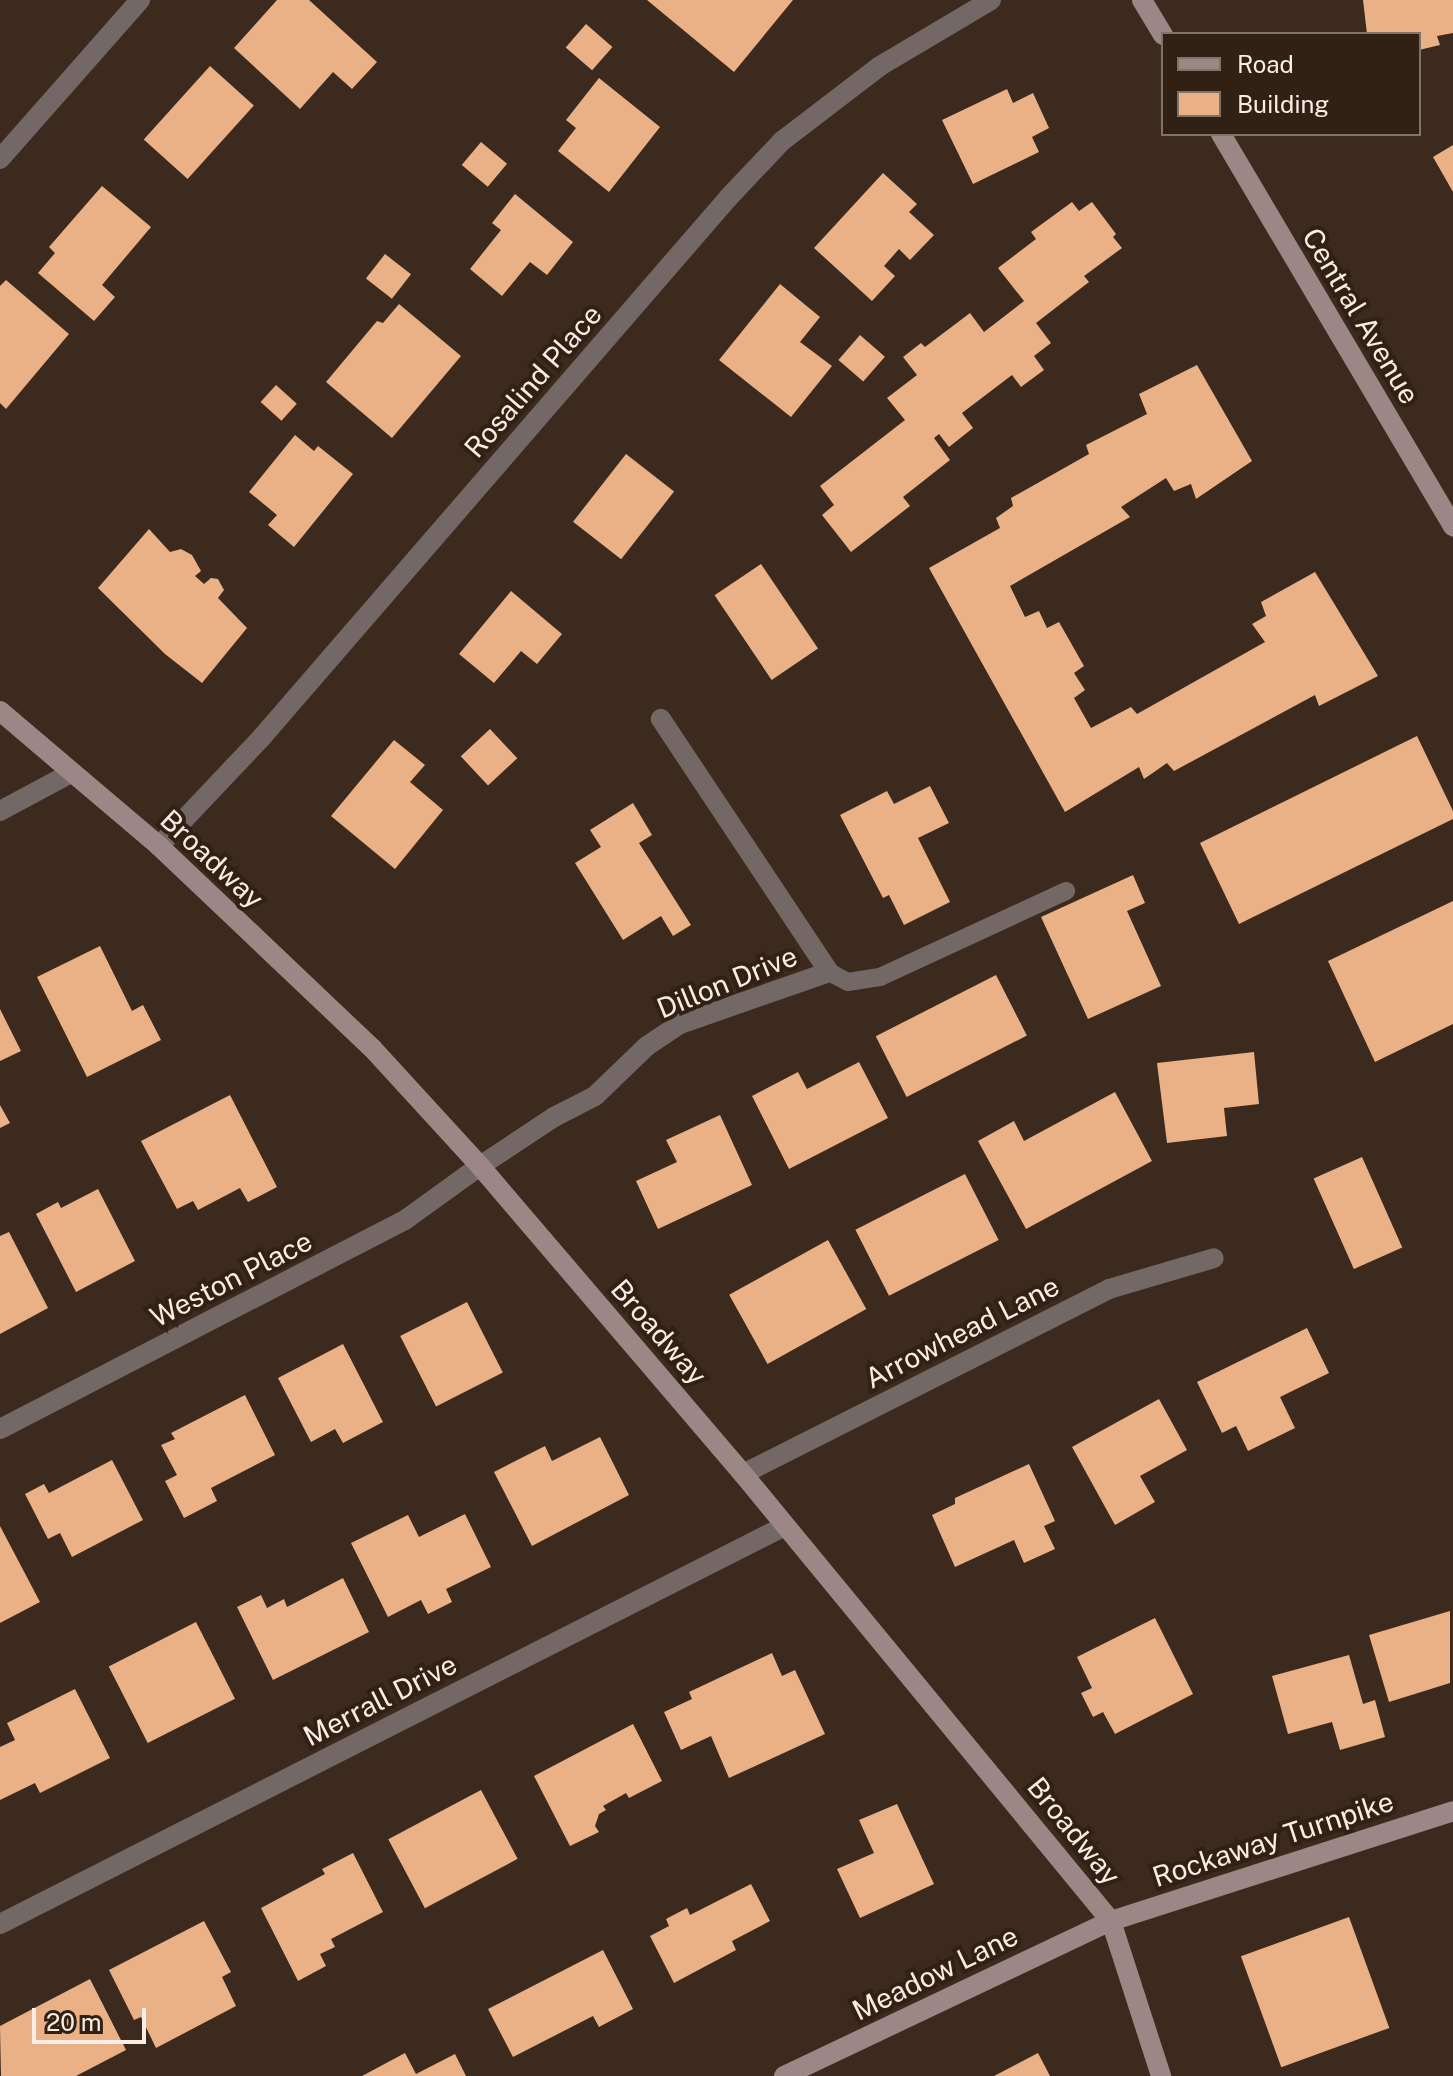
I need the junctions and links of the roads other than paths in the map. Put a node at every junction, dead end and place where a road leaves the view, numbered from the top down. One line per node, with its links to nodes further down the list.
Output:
1 (991, 0): 12 (street, Rosalind Place)
2 (1142, 0): 4 (main road)
3 (137, 1): 6 (street)
4 (1161, 32)
5 (1222, 136): 7 (main road, Central Avenue)
6 (0, 159)
7 (1453, 526)
8 (0, 711): 10 (main road, Broadway)
9 (661, 719): 14 (street, Dillon Drive)
10 (71, 773): 11 (street); 12 (main road, Broadway)
11 (0, 811)
12 (159, 846): 15 (main road, Broadway)
13 (1066, 891): 14 (lane)
14 (829, 972): 15 (street, Dillon Drive)
15 (480, 1166): 17 (street, Weston Place); 18 (main road, Broadway)
16 (1214, 1258): 18 (street, Arrowhead Lane)
17 (0, 1429)
18 (743, 1474): 19 (main road, Broadway)
19 (785, 1526): 21 (main road, Broadway); 22 (street, Merrall Drive)
20 (1453, 1811): 21 (main road, Rockaway Turnpike)
21 (1111, 1921): 23 (main road, Meadow Lane); 24 (main road, Broadway)
22 (0, 1924)
23 (784, 2076)
24 (1161, 2076)

